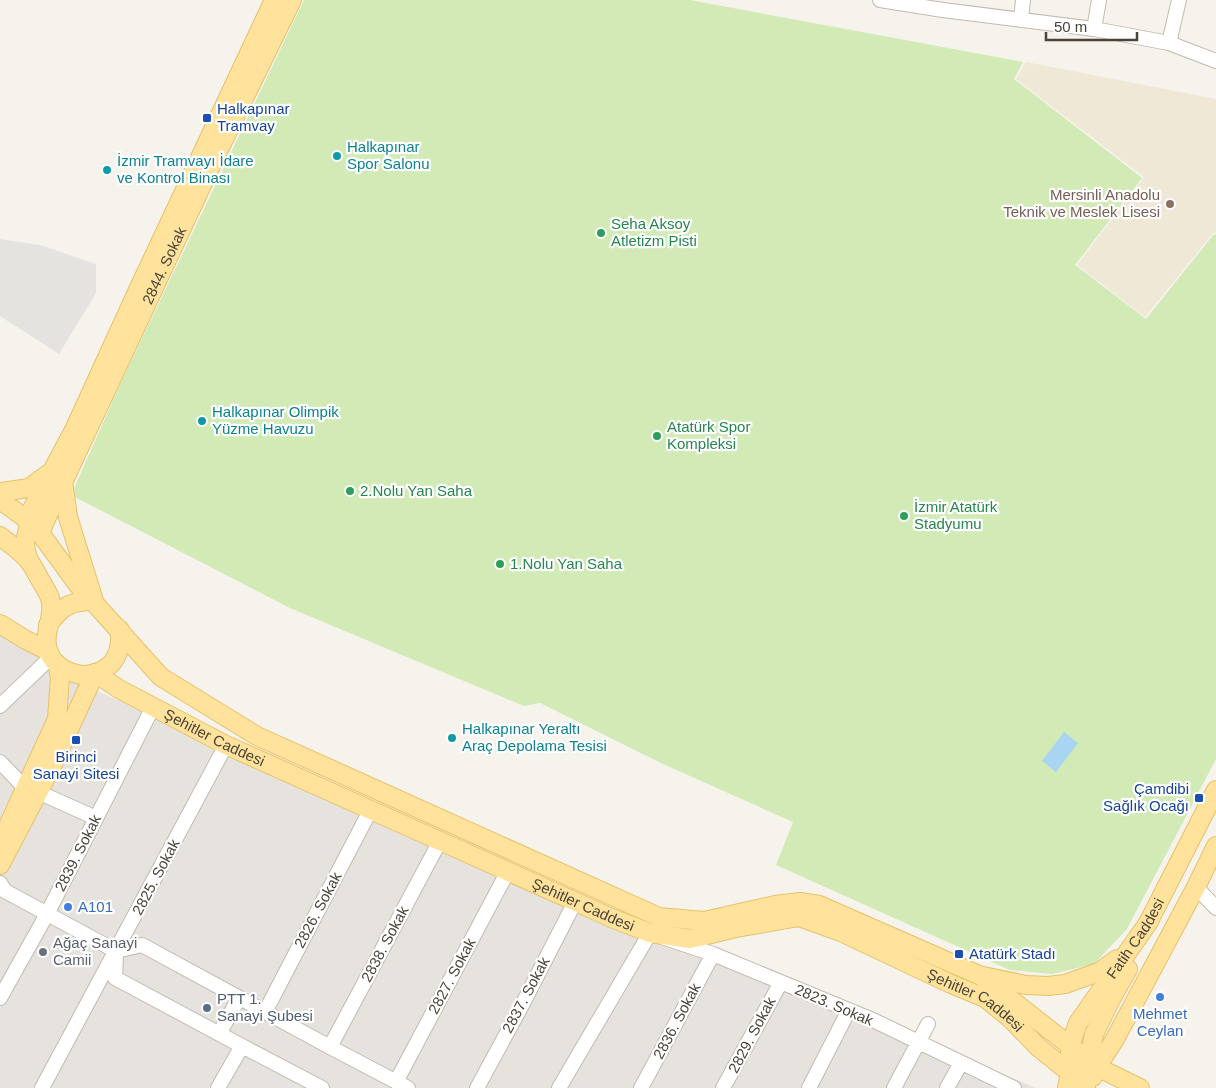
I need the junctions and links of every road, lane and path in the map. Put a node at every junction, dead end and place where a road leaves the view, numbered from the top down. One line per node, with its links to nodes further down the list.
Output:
1 (274, 0): 12 (main road, 2844. Sokak)
2 (292, 0): 12 (main road, 2844. Sokak)
3 (880, 0): 7 (street)
4 (1023, 0): 8 (street)
5 (1099, 0): 9 (street)
6 (1180, 0): 10 (street)
7 (943, 5): 8 (street)
8 (1021, 20): 9 (street)
9 (1094, 29): 10 (street)
10 (1170, 44): 11 (street)
11 (1216, 62)
12 (58, 476): 13 (main road, 2844. Sokak); 15 (main road, 2844. Sokak); 18 (main road)
13 (0, 492)
14 (0, 500): 15 (main road, Şehitler Caddesi)
15 (35, 527): 17 (main road, 2844. Sokak); 18 (main road, Şehitler Caddesi)
16 (0, 536): 17 (main road)
17 (29, 561): 20 (main road)
18 (94, 601): 20 (main road); 21 (main road, Şehitler Caddesi)
19 (0, 624): 22 (main road)
20 (48, 625): 22 (main road)
21 (120, 630): 23 (main road); 46 (main road, Şehitler Caddesi)
22 (52, 658): 23 (main road); 24 (street); 28 (main road)
23 (95, 673): 25 (main road, Şehitler Caddesi); 28 (main road)
24 (0, 706)
25 (154, 707): 26 (main road, Şehitler Caddesi); 31 (street, 2839. Sokak)
26 (226, 745): 30 (main road, Şehitler Caddesi); 44 (street, 2825. Sokak)
27 (0, 762): 28 (street)
28 (32, 790): 31 (street); 32 (main road); 35 (main road)
29 (1216, 790): 42 (main road, Fatih Caddesi)
30 (370, 809): 33 (main road, Şehitler Caddesi); 51 (street, 2826. Sokak)
31 (96, 818): 41 (street, 2839. Sokak)
32 (0, 838)
33 (440, 841): 36 (main road, Şehitler Caddesi); 57 (street, 2838. Sokak)
34 (1216, 846): 38 (main road)
35 (0, 865)
36 (508, 871): 39 (main road, Şehitler Caddesi); 61 (street, 2827. Sokak)
37 (0, 883): 41 (street)
38 (1196, 887): 40 (street); 59 (main road)
39 (575, 902): 43 (main road, Şehitler Caddesi); 65 (street, 2837. Sokak)
40 (1214, 903)
41 (47, 914): 44 (street); 48 (street, 2839. Sokak)
42 (1148, 923): 46 (main road); 56 (main road, Fatih Caddesi); 59 (main road)
43 (650, 932): 45 (street, 2823. Sokak); 59 (main road, Şehitler Caddesi); 66 (street)
44 (116, 951): 49 (street); 53 (street); 63 (street, 2825. Sokak)
45 (713, 954): 47 (street, 2823. Sokak); 67 (street, 2836. Sokak)
46 (980, 976): 56 (main road, Şehitler Caddesi)
47 (781, 982): 50 (street, 2823. Sokak); 68 (street, 2829. Sokak)
48 (0, 998)
49 (239, 998): 51 (street); 53 (street)
50 (848, 1010): 54 (street, 2823. Sokak); 69 (street)
51 (265, 1012): 57 (street)
52 (928, 1024): 54 (street)
53 (219, 1034): 55 (street)
54 (918, 1042): 58 (street, 2823. Sokak); 70 (street)
55 (242, 1046): 62 (street); 64 (street)
56 (1070, 1046): 59 (main road, Şehitler Caddesi)
57 (330, 1048): 61 (street)
58 (961, 1063): 60 (street, 2823. Sokak); 71 (street)
59 (1084, 1077): 73 (main road)
60 (993, 1083): 72 (street, 2823. Sokak)
61 (402, 1085)
62 (313, 1086)
63 (42, 1088)
64 (218, 1088)
65 (476, 1088)
66 (559, 1088)
67 (641, 1088)
68 (724, 1088)
69 (808, 1088)
70 (894, 1088)
71 (947, 1088)
72 (1014, 1088)
73 (1140, 1088)

